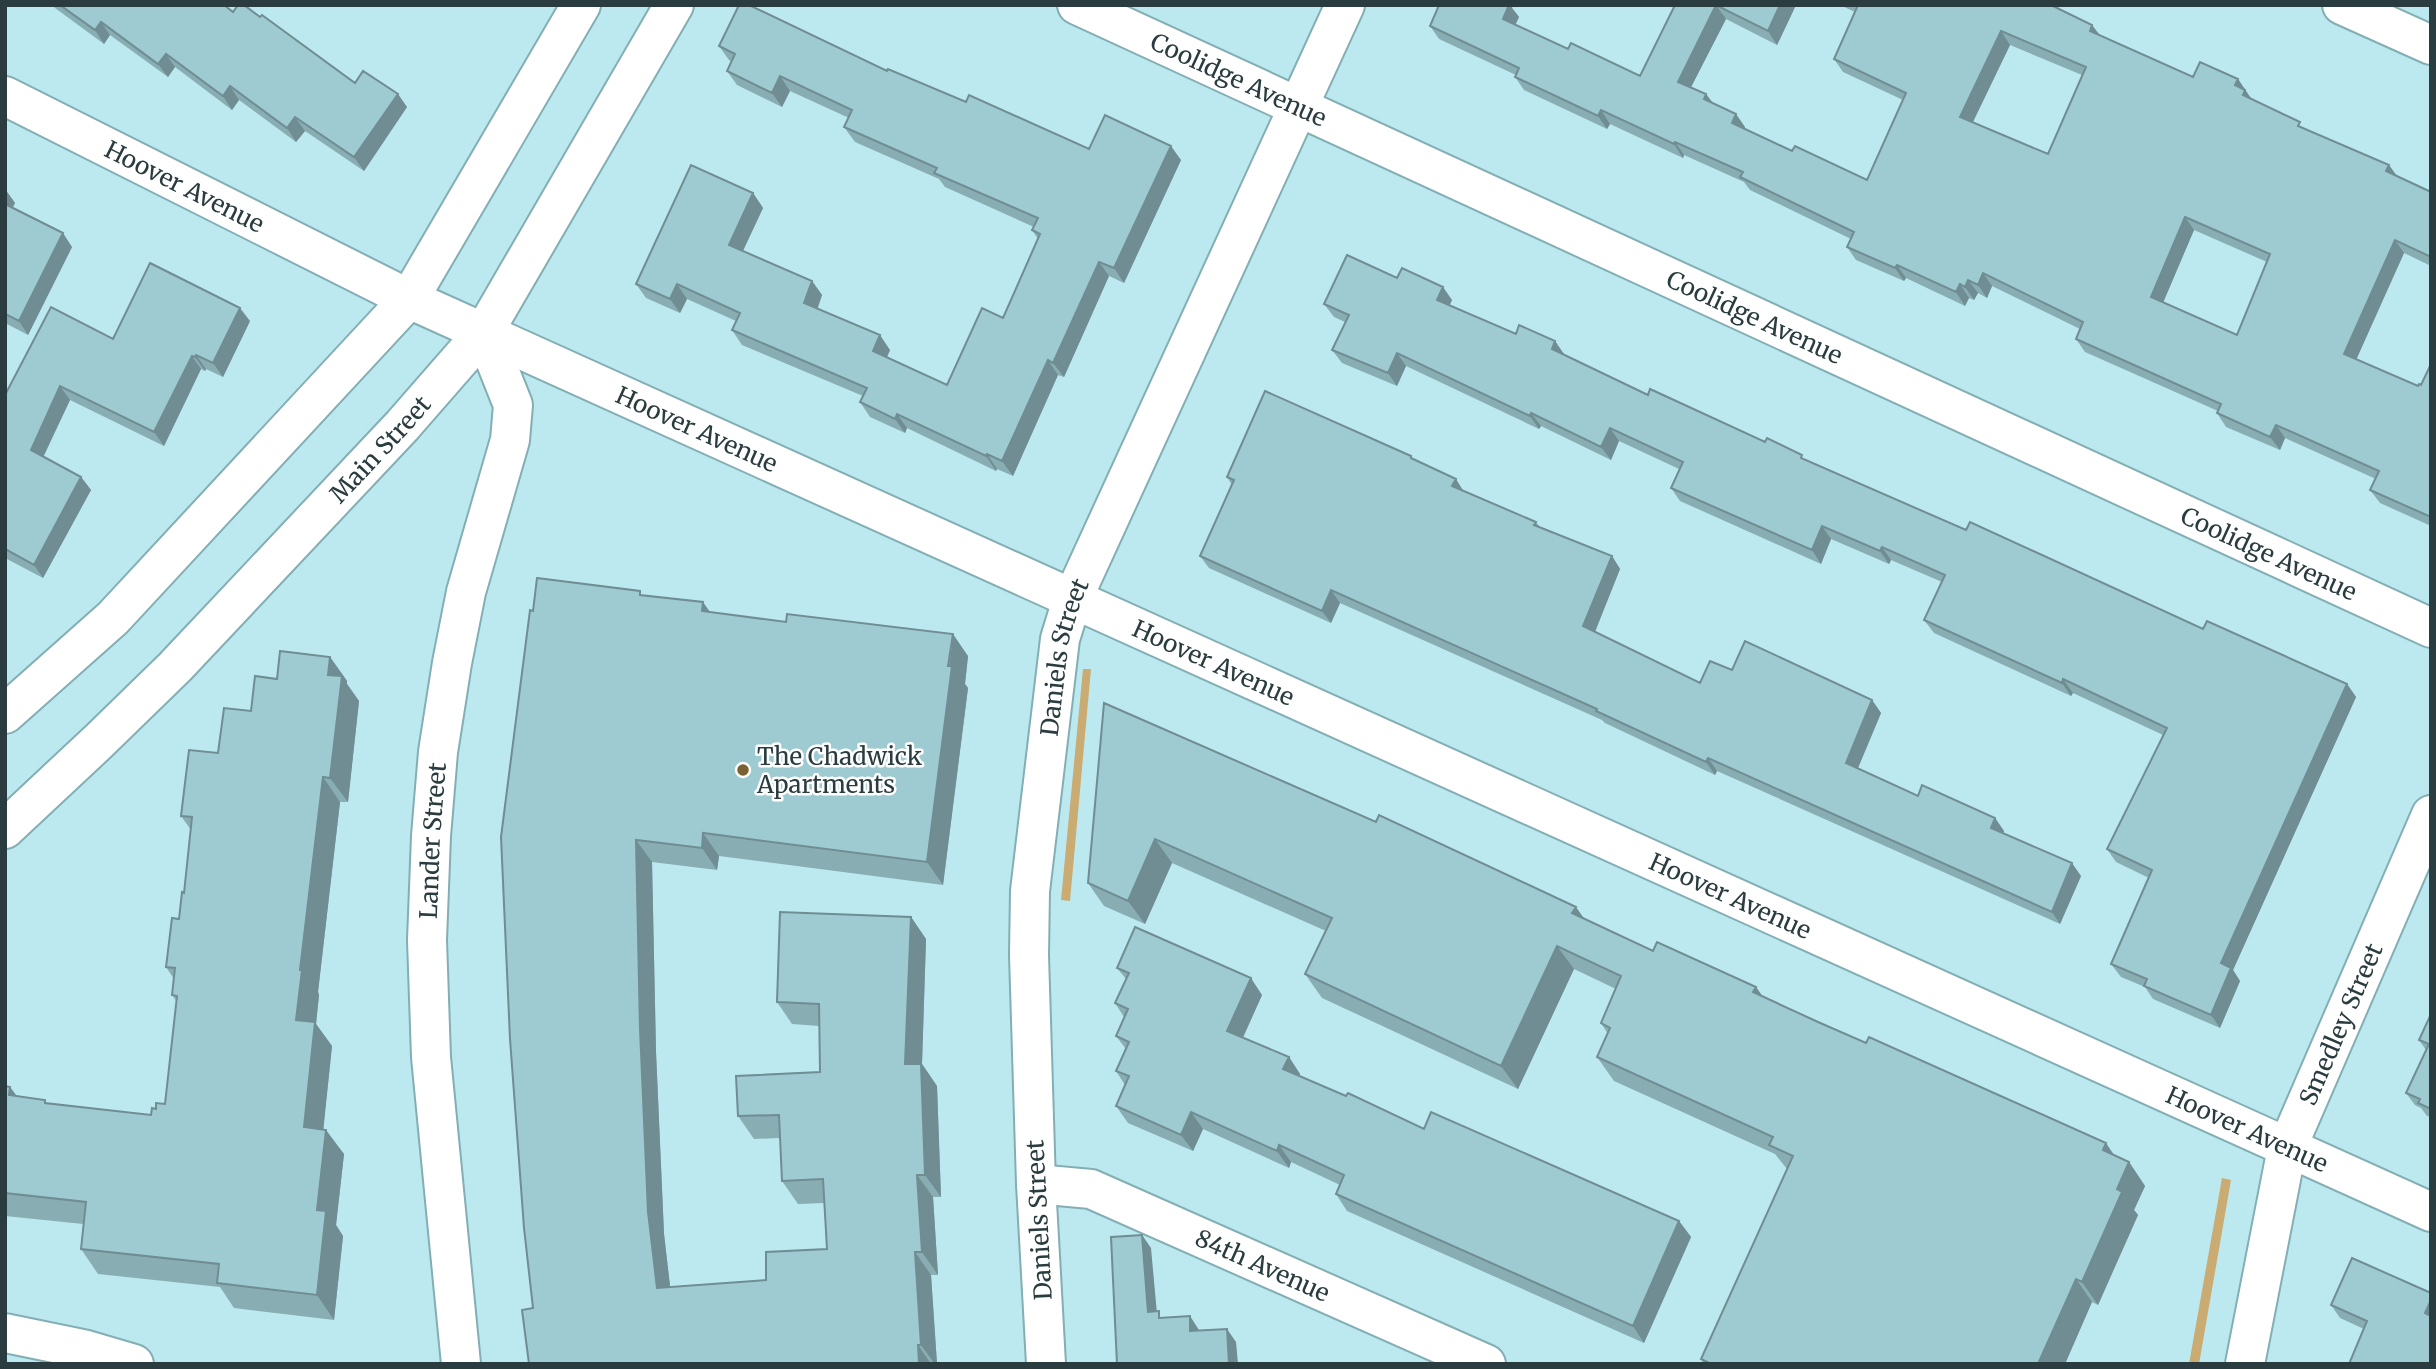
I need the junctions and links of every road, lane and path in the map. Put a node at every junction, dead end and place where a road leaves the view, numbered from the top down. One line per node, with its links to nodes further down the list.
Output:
1 (581, 5): 9 (street)
2 (674, 5): 10 (street, Main Street)
3 (1077, 5): 8 (street, Coolidge Avenue)
4 (1345, 5): 8 (street, Daniels Street)
5 (2342, 5): 6 (street)
6 (2431, 45)
7 (5, 96): 9 (street, Hoover Avenue)
8 (1298, 106): 11 (street, Daniels Street); 12 (street, Coolidge Avenue)
9 (409, 299): 10 (street, Hoover Avenue); 13 (street)
10 (484, 332): 11 (street, Hoover Avenue); 15 (street, Main Street); 21 (street, Lander Street)
11 (1072, 600): 16 (street, Hoover Avenue); 17 (street, Daniels Street)
12 (2431, 628)
13 (5, 714)
14 (2431, 815): 16 (street, Smedley Street)
15 (5, 829)
16 (2287, 1148): 18 (street, Hoover Avenue); 24 (street, Smedley Street)
17 (1036, 1184): 22 (street, Daniels Street); 23 (street, 84th Avenue)
18 (2431, 1212)
19 (5, 1333): 20 (street)
20 (134, 1364)
21 (461, 1364)
22 (1046, 1364)
23 (1486, 1364)
24 (2245, 1364)

